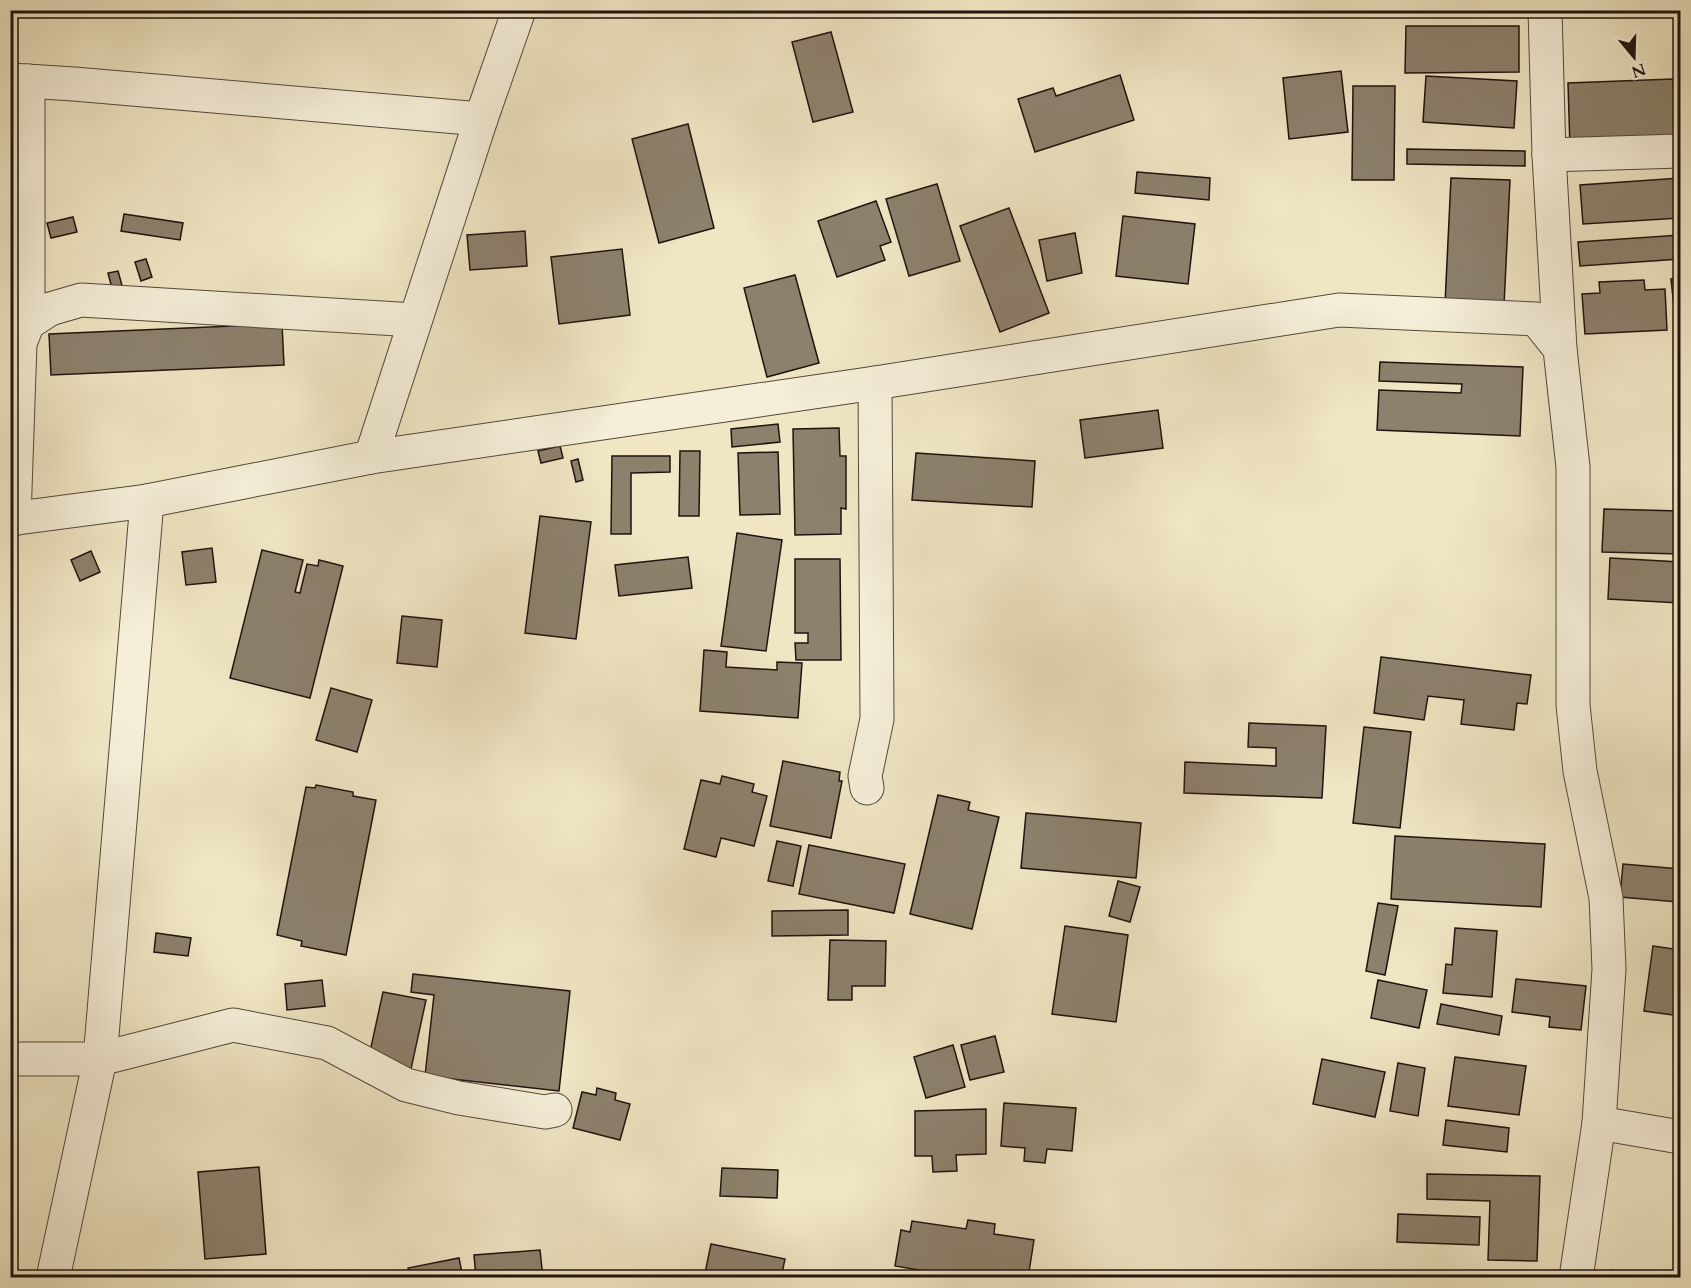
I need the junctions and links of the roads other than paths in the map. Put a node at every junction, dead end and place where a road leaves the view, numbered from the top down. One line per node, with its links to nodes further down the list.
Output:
1 (519, 10): 4 (street)
2 (1545, 10): 6 (street)
3 (19, 80): 4 (street); 8 (street)
4 (481, 119): 7 (street)
5 (1680, 152): 6 (street)
6 (1550, 155): 9 (street)
7 (415, 320): 8 (street); 11 (street)
8 (28, 323): 13 (street)
9 (1560, 349): 10 (street); 18 (street)
10 (875, 383): 11 (street); 14 (street)
11 (371, 457): 12 (street)
12 (147, 501): 13 (street); 16 (street)
13 (12, 519)
14 (867, 788)
15 (10, 1059): 16 (street)
16 (100, 1059): 17 (street); 20 (street)
17 (555, 1110)
18 (1599, 1123): 19 (street); 21 (street)
19 (1680, 1137)
20 (53, 1278)
21 (1576, 1278)

